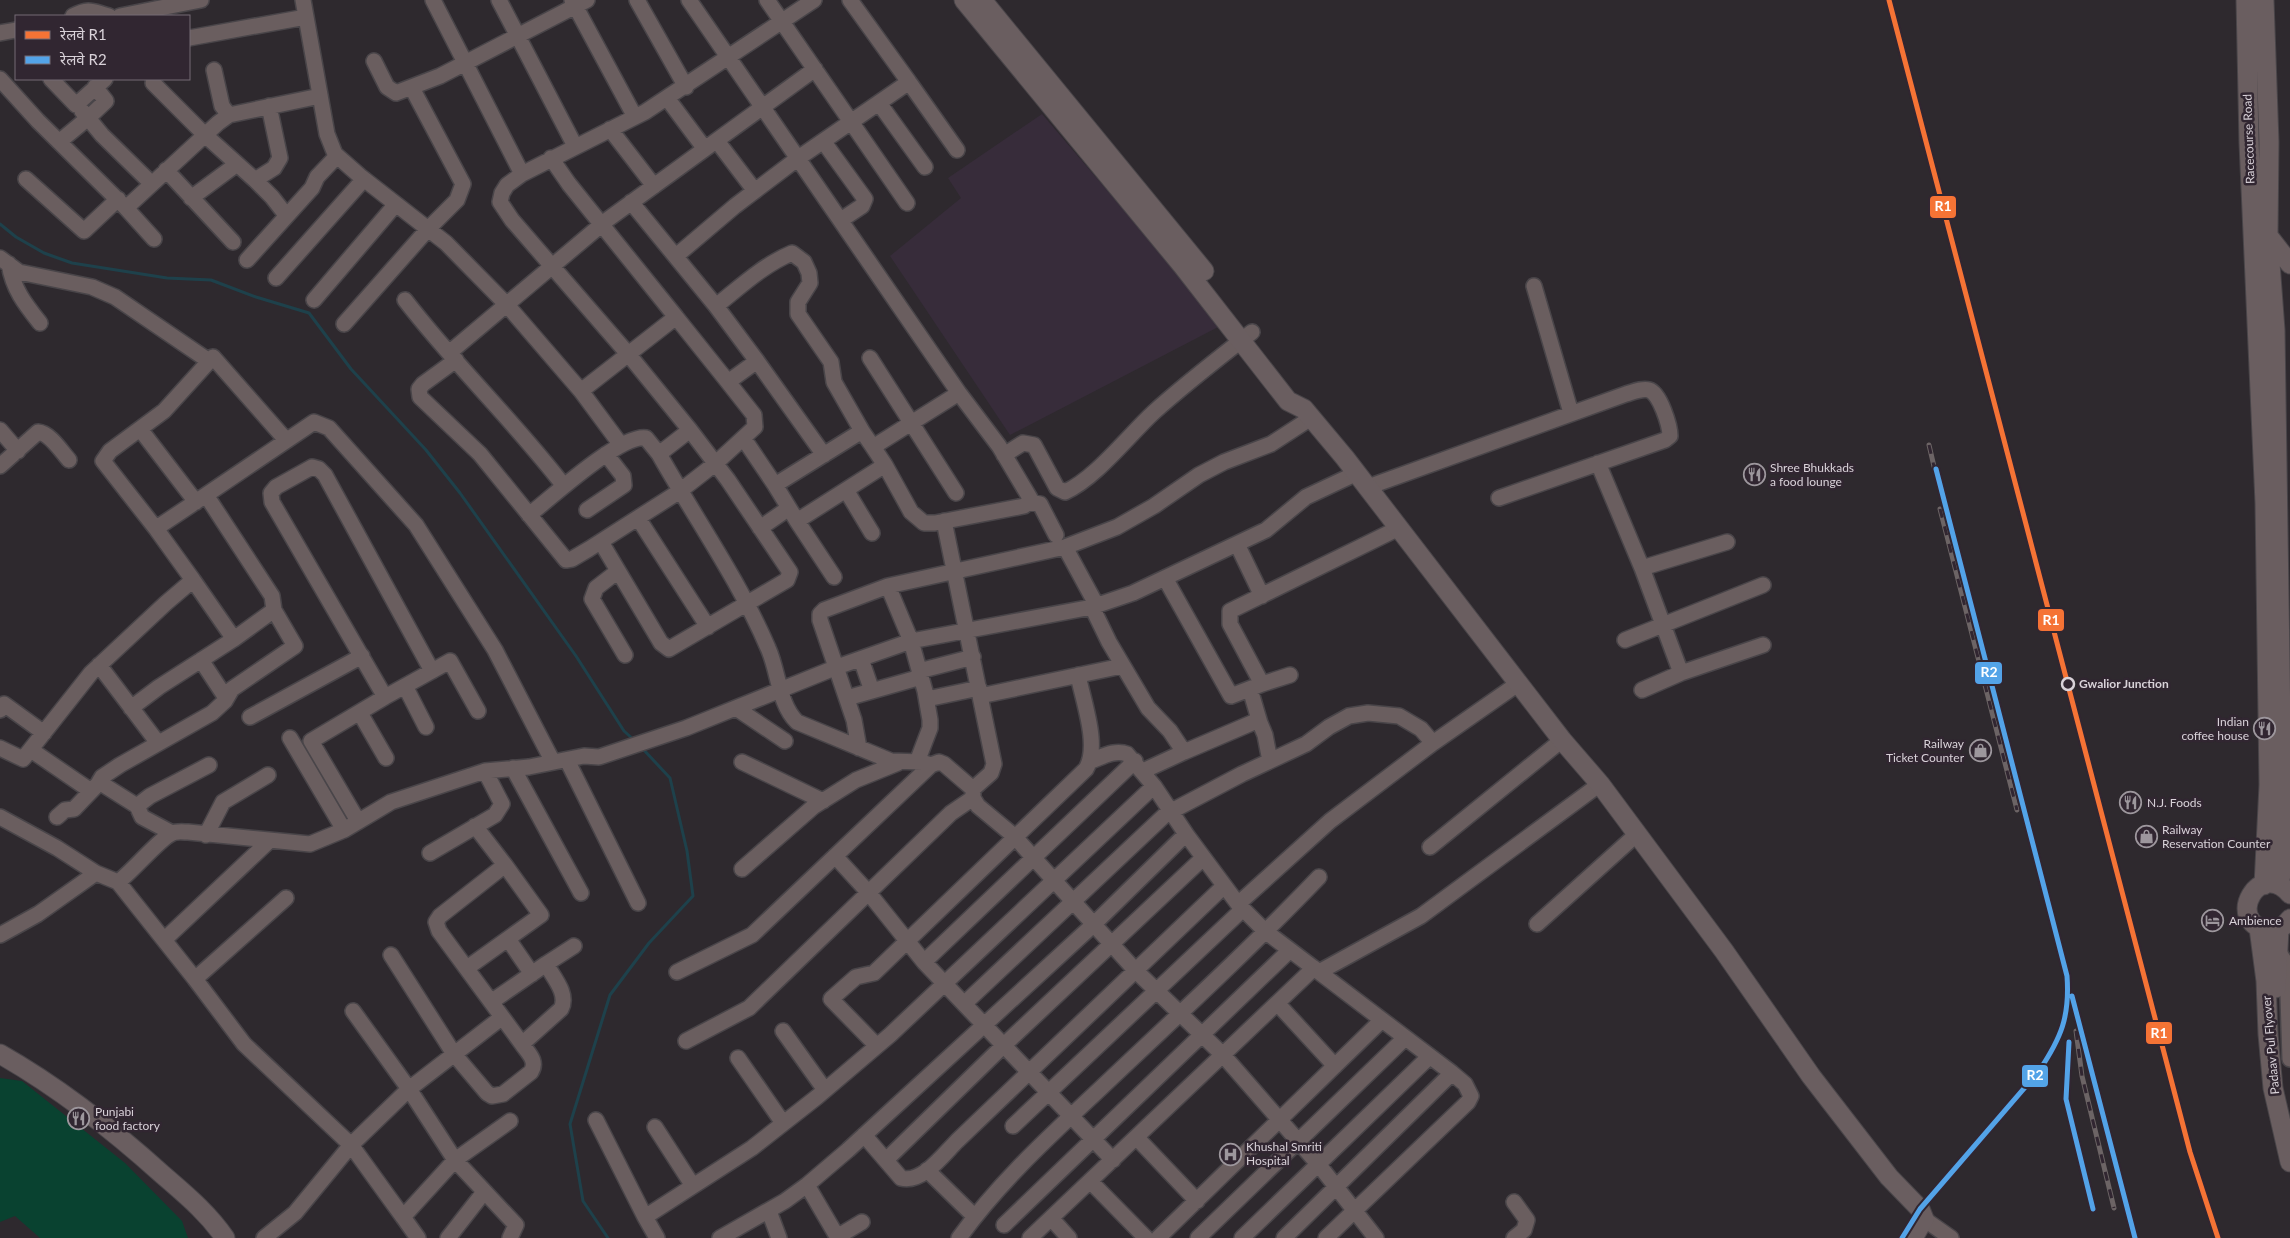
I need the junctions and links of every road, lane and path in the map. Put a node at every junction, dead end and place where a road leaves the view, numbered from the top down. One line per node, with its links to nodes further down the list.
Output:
1 (201, 0): 17 (street)
2 (303, 0): 18 (street)
3 (433, 0): 24 (street)
4 (499, 0): 20 (street)
5 (637, 0): 32 (street)
6 (689, 0): 22 (street)
7 (767, 0): 19 (street)
8 (814, 0): 19 (street)
9 (850, 0): 29 (street)
10 (964, 0): 94 (main road)
11 (982, 0): 94 (main road)
12 (2246, 0): 82 (main road, Racecourse Road)
13 (2264, 0): 73 (main road, Racecourse Road)
14 (578, 2): 20 (street); 41 (street)
15 (103, 12): 16 (street)
16 (75, 15)
17 (125, 15)
18 (306, 17): 21 (street); 34 (street)
19 (782, 22): 22 (street); 25 (street)
20 (518, 36): 24 (street); 49 (street)
21 (190, 38)
22 (728, 58): 32 (street); 39 (street)
23 (374, 61): 33 (street)
24 (466, 62): 33 (street); 57 (street)
25 (815, 69): 39 (street); 43 (street)
26 (214, 70): 40 (street)
27 (0, 79): 47 (street)
28 (53, 80): 37 (street)
29 (909, 82): 36 (street); 50 (street)
30 (100, 83): 37 (street); 42 (street)
31 (152, 83): 45 (street)
32 (686, 87): 35 (street)
33 (412, 88): 72 (street)
34 (320, 96): 38 (street); 51 (street)
35 (667, 98): 41 (street); 48 (street)
36 (879, 103): 43 (street); 55 (street)
37 (76, 105): 42 (street)
38 (269, 106): 40 (street); 60 (street)
39 (763, 107): 48 (street); 53 (street)
40 (228, 115): 45 (street)
41 (634, 117): 44 (street)
42 (88, 118): 47 (street); 61 (street)
43 (851, 122): 46 (street); 66 (street)
44 (610, 129): 49 (street); 62 (street)
45 (205, 135): 54 (street); 56 (street)
46 (824, 141): 53 (street); 70 (street)
47 (59, 142): 67 (street)
48 (711, 145): 62 (street); 63 (street)
49 (575, 146): 52 (street)
50 (957, 150)
51 (337, 156): 59 (street); 69 (street)
52 (551, 158): 57 (street); 71 (street)
53 (798, 159): 63 (street); 70 (street)
54 (237, 164): 60 (street); 64 (street)
55 (925, 167)
56 (166, 170): 61 (street); 64 (street)
57 (522, 174): 80 (street)
58 (26, 179): 67 (street)
59 (364, 179): 68 (street); 81 (street)
60 (255, 180): 69 (street)
61 (152, 184): 67 (street)
62 (654, 186): 65 (street)
63 (755, 192): 76 (street)
64 (191, 198): 75 (street)
65 (631, 202): 71 (street); 76 (street)
66 (907, 203)
67 (122, 204): 74 (street)
68 (396, 204): 72 (street); 84 (street)
69 (286, 216): 77 (street)
70 (841, 220): 102 (street)
71 (602, 225): 80 (street); 90 (street)
72 (428, 229): 87 (street); 92 (street)
73 (2268, 236): 79 (main road); 82 (main road, Racecourse Road)
74 (154, 239)
75 (233, 242)
76 (676, 256): 88 (street)
77 (247, 260)
78 (4, 261): 91 (street); 98 (street)
79 (2290, 264)
80 (553, 268): 87 (street); 95 (street)
81 (276, 278)
82 (2272, 278): 86 (main road)
83 (1534, 286): 104 (street)
84 (314, 300)
85 (405, 300): 96 (street)
86 (2273, 301): 93 (main road); 254 (main road)
87 (507, 305): 96 (street); 101 (street)
88 (716, 306): 99 (street); 109 (street)
89 (2290, 316): 93 (main road)
90 (676, 317): 95 (street); 100 (street)
91 (40, 323)
92 (344, 324)
93 (2276, 330): 132 (main road)
94 (1247, 336): 103 (main road); 118 (street)
95 (629, 355): 101 (street); 108 (street)
96 (453, 356): 126 (street); 136 (street)
97 (870, 358): 105 (street)
98 (209, 361): 106 (street); 110 (street)
99 (757, 361): 100 (street); 117 (street)
100 (728, 382): 121 (street)
101 (580, 391): 111 (street)
102 (959, 394): 105 (street); 118 (street)
103 (1308, 414): 124 (main road); 143 (street)
104 (1571, 414): 120 (street); 124 (street)
105 (912, 424): 113 (street); 129 (street)
106 (140, 429): 130 (street); 141 (street)
107 (0, 430): 114 (street)
108 (690, 430): 116 (street); 121 (street)
109 (862, 431): 113 (street); 117 (street)
110 (286, 440): 130 (street); 211 (street)
111 (621, 445): 115 (street); 116 (street)
112 (748, 445): 125 (street)
113 (873, 447): 122 (street)
114 (18, 451): 119 (street); 123 (street)
115 (606, 454): 126 (street); 134 (street)
116 (659, 454): 128 (street)
117 (824, 455): 125 (street)
118 (1004, 455): 133 (street)
119 (70, 460)
120 (1598, 463): 131 (street); 147 (street)
121 (716, 464): 128 (street); 139 (street)
122 (885, 465): 127 (street); 138 (street)
123 (0, 466)
124 (1362, 480): 140 (main road); 146 (street)
125 (775, 485): 135 (street)
126 (564, 486): 136 (street)
127 (846, 490): 135 (street); 142 (street)
128 (680, 491): 137 (street); 156 (street)
129 (956, 493)
130 (201, 498): 141 (street); 158 (street)
131 (1499, 498)
132 (2284, 498): 254 (main road)
133 (1029, 502): 138 (street); 143 (street)
134 (587, 510)
135 (793, 514): 139 (street); 150 (street)
136 (529, 515): 144 (street)
137 (638, 518): 144 (street); 160 (street)
138 (944, 521): 149 (street)
139 (760, 528): 156 (street)
140 (1398, 528): 155 (street); 179 (main road)
141 (157, 530): 152 (street)
142 (872, 532)
143 (1060, 541): 149 (street); 157 (street)
144 (600, 542): 148 (street)
145 (1727, 542): 147 (street)
146 (1237, 544): 151 (street); 155 (street)
147 (1642, 568): 159 (street)
148 (618, 571): 160 (street); 166 (street)
149 (954, 571): 154 (street); 161 (street)
150 (834, 577)
151 (1166, 578): 157 (street); 181 (street)
152 (193, 580): 162 (street); 171 (street)
153 (1764, 585): 159 (street)
154 (888, 586): 164 (street); 173 (street)
155 (1262, 596): 181 (street)
156 (747, 604): 160 (street); 183 (street)
157 (1094, 606): 161 (street); 172 (street)
158 (274, 610): 162 (street); 186 (street)
159 (1664, 626): 163 (street); 175 (street)
160 (708, 627)
161 (967, 629): 164 (street); 168 (street)
162 (234, 639): 170 (street)
163 (1625, 640)
164 (911, 641): 169 (street); 176 (street)
165 (1763, 645): 175 (street)
166 (625, 655)
167 (362, 656): 174 (street); 187 (street); 196 (street)
168 (973, 657): 176 (street); 185 (street)
169 (861, 659): 173 (street); 184 (street)
170 (202, 660): 186 (street); 191 (street)
171 (99, 665): 191 (street); 200 (street)
172 (1122, 666): 177 (street); 209 (street)
173 (838, 668): 183 (street); 188 (street)
174 (432, 671): 180 (street); 194 (street)
175 (1681, 673): 182 (street)
176 (920, 674): 184 (street); 189 (street)
177 (1078, 675): 185 (street); 212 (street)
178 (1290, 675): 181 (street)
179 (1519, 683): 202 (main road); 205 (street)
180 (405, 686): 187 (street); 199 (street)
181 (1256, 687): 197 (street)
182 (1642, 690)
183 (780, 691): 190 (street); 207 (street)
184 (872, 691): 188 (street)
185 (980, 692): 189 (street); 225 (street)
186 (226, 698): 204 (street)
187 (385, 698): 195 (street)
188 (847, 698): 207 (street)
189 (927, 699): 216 (street)
190 (756, 701): 192 (street); 198 (street)
191 (131, 708): 204 (street)
192 (736, 708): 198 (street); 211 (street)
193 (0, 710): 200 (street)
194 (478, 711)
195 (360, 713): 210 (street); 226 (street)
196 (250, 717)
197 (1260, 724): 209 (street); 213 (street)
198 (764, 726): 203 (street)
199 (426, 727)
200 (44, 733): 208 (street)
201 (290, 738): 229 (street)
202 (1562, 740): 222 (main road); 242 (street)
203 (785, 741)
204 (158, 743): 223 (street)
205 (1434, 743): 213 (street); 260 (street)
206 (0, 748): 208 (street)
207 (859, 748): 215 (street)
208 (30, 751): 223 (street)
209 (1184, 752): 218 (street)
210 (386, 758)
211 (565, 760): 219 (street); 259 (street)
212 (1090, 761): 218 (street); 240 (street)
213 (1270, 761): 230 (street)
214 (742, 762): 227 (street)
215 (898, 763): 216 (street); 227 (street)
216 (924, 763): 225 (street); 244 (street)
217 (209, 765): 228 (street)
218 (1139, 766): 224 (street); 245 (street)
219 (513, 768): 220 (street); 256 (street)
220 (485, 771): 233 (street); 234 (street)
221 (268, 775): 239 (street)
222 (1600, 784): 238 (main road); 279 (street)
223 (95, 786): 228 (street); 231 (street)
224 (1154, 786): 230 (street); 251 (street)
225 (973, 793): 240 (street); 255 (street)
226 (345, 799): 229 (street); 233 (street)
227 (824, 801): 248 (street)
228 (137, 806): 236 (street)
229 (330, 807): 235 (street)
230 (1172, 812): 237 (street); 258 (street)
231 (57, 817)
232 (0, 818): 249 (street)
233 (358, 821): 235 (street)
234 (476, 826): 243 (street); 247 (street)
235 (344, 830): 241 (street)
236 (172, 833): 239 (street); 252 (street)
237 (1186, 834): 246 (street); 261 (street)
238 (1637, 834): 262 (street); 344 (main road)
239 (206, 835): 241 (street)
240 (1014, 836): 245 (street); 269 (street)
241 (269, 841): 268 (street)
242 (1430, 847)
243 (430, 854)
244 (835, 856): 255 (street); 280 (street)
245 (1034, 857): 251 (street); 275 (street)
246 (1203, 858): 253 (street); 270 (street)
247 (505, 866): 267 (street); 277 (street)
248 (742, 869)
249 (96, 873): 252 (street); 266 (street)
250 (1319, 877): 265 (street)
251 (1054, 880): 258 (street); 283 (street)
252 (118, 882): 268 (street)
253 (1224, 886): 260 (street); 278 (street)
254 (2278, 888): 264 (main road, Padaav Pul Flyover)
255 (868, 892): 269 (street); 296 (street)
256 (581, 893)
257 (286, 898): 282 (street)
258 (1073, 900): 261 (street); 287 (street)
259 (638, 902)
260 (1241, 906): 265 (street); 284 (street)
261 (1093, 924): 270 (street); 292 (street)
262 (1537, 924)
263 (2286, 926): 264 (main road); 274 (main road, Padaav Pul Flyover)
264 (2259, 928): 312 (main road, Padaav Pul Flyover)
265 (1265, 931): 272 (street); 289 (street)
266 (0, 935)
267 (508, 939): 277 (street); 281 (street)
268 (164, 940): 282 (street)
269 (907, 940): 275 (street); 298 (street)
270 (1113, 945): 278 (street); 299 (street)
271 (574, 946): 276 (street)
272 (1289, 950): 279 (street); 294 (street)
273 (391, 955): 301 (street)
274 (2285, 958): 305 (street); 312 (main road, Padaav Pul Flyover)
275 (924, 962): 283 (street)
276 (546, 964): 281 (street); 297 (street)
277 (467, 968): 285 (street)
278 (1135, 970): 284 (street); 307 (street)
279 (1317, 970): 286 (street); 291 (street)
280 (677, 972)
281 (532, 974): 285 (street)
282 (195, 979): 324 (street)
283 (945, 983): 287 (street); 298 (street)
284 (1156, 992): 289 (street); 311 (street)
285 (491, 1002): 290 (street)
286 (1278, 1003): 302 (street); 306 (street)
287 (964, 1004): 292 (street)
288 (353, 1011): 309 (street)
289 (1179, 1014): 294 (street); 313 (street)
290 (501, 1018): 297 (street); 301 (street)
291 (1382, 1020): 295 (street); 306 (street)
292 (985, 1026): 299 (street); 320 (street)
293 (782, 1031): 310 (street)
294 (1200, 1035): 302 (street); 322 (street)
295 (1405, 1038): 303 (street); 323 (street)
296 (686, 1040)
297 (522, 1044): 301 (street)
298 (877, 1046): 310 (street)
299 (1003, 1046): 307 (street); 326 (street)
300 (0, 1054): 348 (main road)
301 (454, 1054): 309 (street)
302 (1223, 1055): 316 (street); 321 (street)
303 (1430, 1057): 308 (street); 329 (street)
304 (738, 1058): 317 (street)
305 (2290, 1059)
306 (1335, 1066): 316 (street)
307 (1028, 1072): 311 (street); 330 (street)
308 (1452, 1073): 334 (street); 339 (street)
309 (408, 1089): 324 (street); 325 (street)
310 (825, 1090): 317 (street)
311 (1048, 1093): 313 (street); 318 (street)
312 (2285, 1116): 328 (main road, Padaav Pul Flyover)
313 (1071, 1117): 322 (street); 340 (street)
314 (596, 1120): 342 (street)
315 (510, 1121): 325 (street)
316 (1280, 1121): 323 (street); 336 (street)
317 (783, 1123): 333 (street)
318 (1013, 1126)
319 (655, 1127): 333 (street)
320 (864, 1135): 326 (street); 332 (street)
321 (1137, 1138): 327 (street); 336 (street)
322 (1092, 1140): 327 (street); 346 (street)
323 (1299, 1142): 329 (street); 361 (street)
324 (351, 1145): 341 (street); 347 (street)
325 (455, 1160): 335 (street); 341 (street)
326 (886, 1160): 330 (street)
327 (1112, 1160): 331 (street)
328 (2290, 1162)
329 (1319, 1165): 334 (street); 362 (street)
330 (927, 1170): 340 (street)
331 (1090, 1181): 343 (street); 359 (street)
332 (807, 1185): 338 (street); 355 (street)
333 (693, 1186): 342 (street)
334 (1337, 1188): 339 (street); 363 (street)
335 (484, 1192): 350 (street); 351 (street)
336 (1197, 1201): 360 (street)
337 (1514, 1202): 366 (street)
338 (769, 1211): 353 (street); 354 (street)
339 (1355, 1212): 364 (street); 365 (street)
340 (974, 1216): 356 (street)
341 (403, 1217): 349 (street)
342 (645, 1217): 352 (street)
343 (1051, 1218): 357 (street); 358 (street)
344 (1924, 1219): 367 (main road); 368 (street)
345 (862, 1222): 355 (street)
346 (1004, 1225)
347 (270, 1236)
348 (225, 1238)
349 (418, 1238)
350 (448, 1238)
351 (510, 1238)
352 (657, 1238)
353 (720, 1238)
354 (780, 1238)
355 (837, 1238)
356 (959, 1238)
357 (1030, 1238)
358 (1069, 1238)
359 (1146, 1238)
360 (1158, 1238)
361 (1198, 1238)
362 (1242, 1238)
363 (1284, 1238)
364 (1326, 1238)
365 (1376, 1238)
366 (1514, 1238)
367 (1913, 1238)
368 (1951, 1238)

